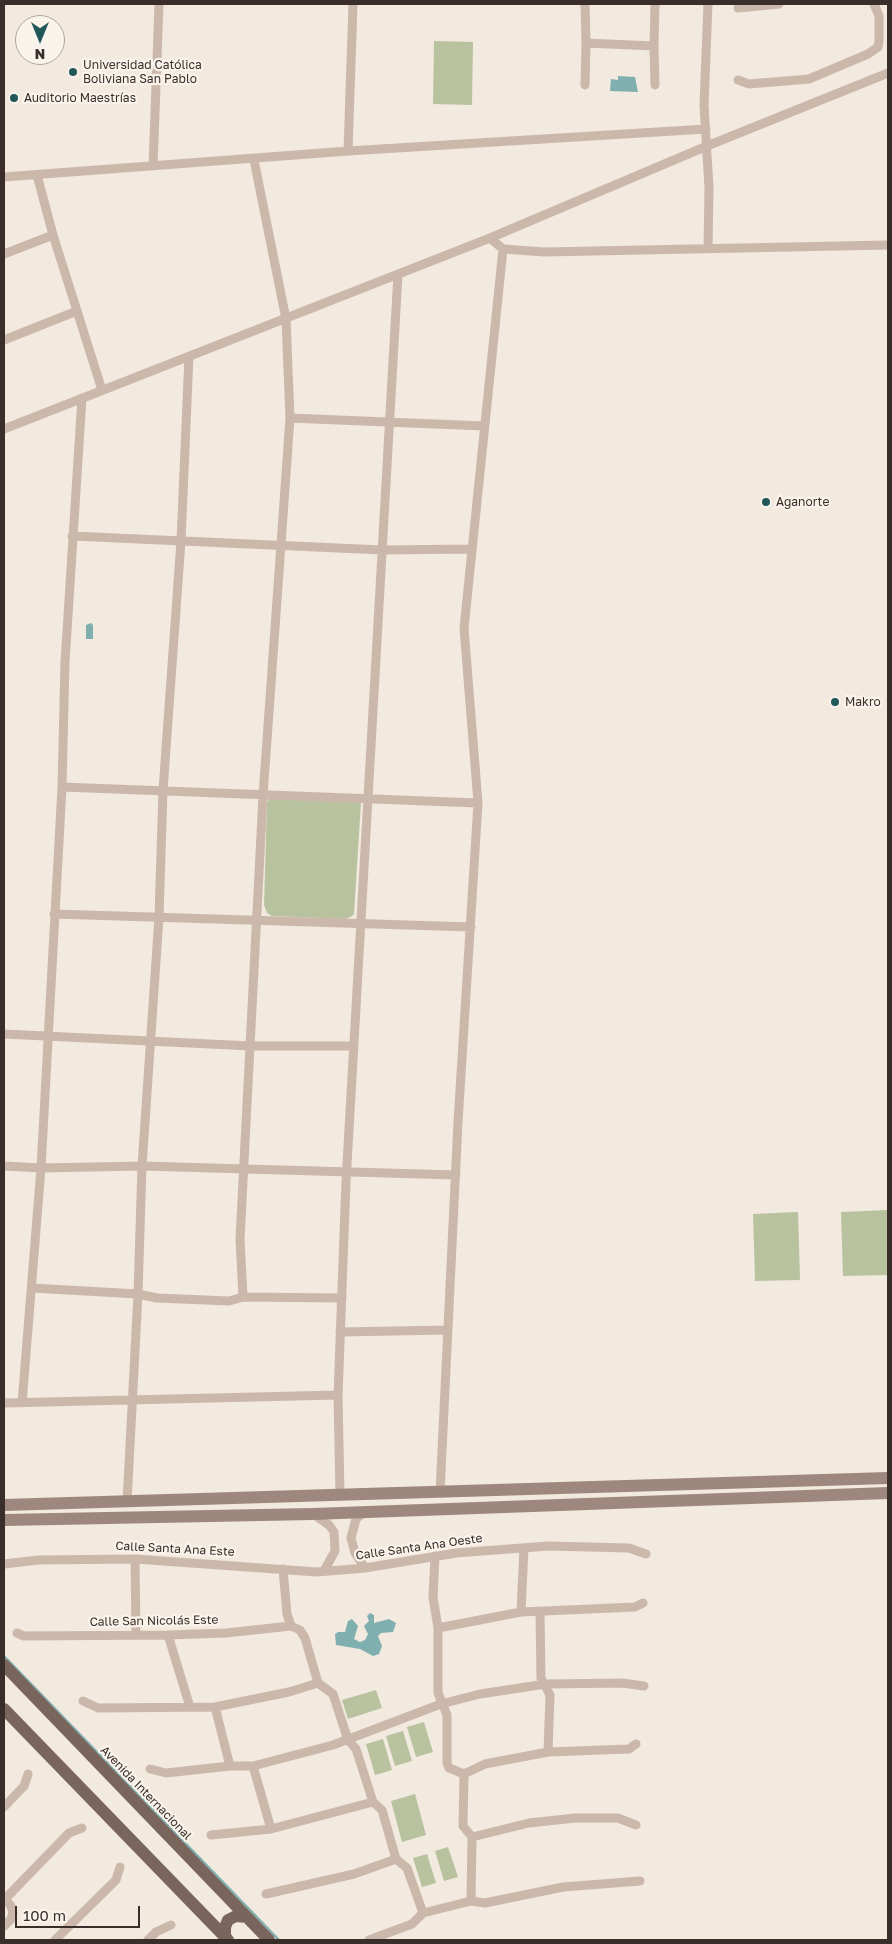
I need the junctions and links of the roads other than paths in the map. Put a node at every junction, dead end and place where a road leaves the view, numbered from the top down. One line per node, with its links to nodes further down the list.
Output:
1 (159, 4): 20 (street)
2 (353, 4): 18 (street)
3 (584, 4): 10 (street)
4 (655, 4): 11 (street)
5 (708, 4): 16 (street)
6 (779, 4): 8 (street)
7 (874, 4): 9 (street)
8 (738, 8)
9 (884, 15): 13 (street)
10 (586, 44): 11 (street); 14 (street)
11 (654, 46): 15 (street)
12 (888, 73): 17 (street)
13 (738, 80)
14 (585, 85)
15 (655, 85)
16 (706, 129): 17 (street); 18 (street)
17 (707, 146): 24 (street); 27 (street)
18 (348, 151): 19 (street)
19 (254, 160): 20 (street); 31 (street)
20 (153, 166): 21 (street)
21 (37, 175): 22 (street); 23 (street)
22 (4, 177)
23 (53, 235): 28 (street); 30 (street)
24 (490, 238): 26 (street); 29 (street)
25 (888, 245): 27 (street)
26 (503, 249): 27 (street); 38 (street)
27 (708, 249)
28 (4, 254)
29 (398, 274): 31 (street); 37 (street)
30 (77, 311): 32 (street); 34 (street)
31 (286, 319): 33 (street); 36 (street)
32 (4, 340)
33 (188, 356): 34 (street); 41 (street)
34 (102, 390): 35 (street)
35 (82, 398): 39 (street); 40 (street)
36 (290, 418): 37 (street); 42 (street)
37 (391, 423): 38 (street); 44 (street)
38 (484, 426): 43 (street)
39 (4, 429)
40 (72, 536): 41 (street); 45 (street)
41 (181, 541): 42 (street); 46 (street)
42 (281, 545): 44 (street); 47 (street)
43 (471, 549): 44 (street); 49 (street)
44 (382, 550): 48 (street)
45 (62, 787): 46 (street); 50 (street)
46 (163, 790): 47 (street); 51 (street)
47 (263, 796): 48 (street); 52 (street)
48 (367, 800): 49 (street); 53 (street)
49 (478, 803): 54 (street)
50 (54, 914): 51 (street); 56 (street)
51 (159, 917): 52 (street); 57 (street)
52 (258, 919): 53 (street); 58 (street)
53 (362, 924): 54 (street); 59 (street)
54 (471, 927): 65 (street)
55 (4, 1034): 56 (street)
56 (49, 1036): 57 (street); 62 (street)
57 (149, 1042): 58 (street); 61 (street)
58 (251, 1046): 59 (street); 63 (street)
59 (354, 1046): 64 (street)
60 (4, 1166): 62 (street)
61 (142, 1166): 62 (street); 63 (street); 67 (street)
62 (41, 1168): 66 (street)
63 (244, 1168): 64 (street); 68 (street)
64 (347, 1172): 65 (street); 69 (street)
65 (456, 1175): 70 (street)
66 (32, 1288): 67 (street); 74 (street)
67 (138, 1294): 68 (street); 73 (street)
68 (243, 1298): 69 (street)
69 (342, 1298): 71 (street)
70 (448, 1330): 71 (street); 78 (street)
71 (340, 1332): 72 (street)
72 (338, 1395): 73 (street); 81 (street)
73 (134, 1399): 74 (street); 84 (street)
74 (22, 1402): 75 (street)
75 (4, 1403)
76 (888, 1478): 77 (main road)
77 (674, 1485): 78 (main road); 83 (main road)
78 (440, 1492): 79 (main road)
79 (427, 1493): 81 (main road); 86 (main road)
80 (888, 1493): 83 (main road)
81 (340, 1495): 82 (main road)
82 (258, 1498): 84 (main road); 88 (main road)
83 (676, 1500): 86 (main road)
84 (127, 1502): 85 (main road)
85 (4, 1505)
86 (426, 1510): 87 (main road)
87 (364, 1512): 89 (main road); 96 (street)
88 (257, 1514): 89 (main road); 90 (main road)
89 (312, 1514): 99 (street)
90 (4, 1520)
91 (524, 1548): 92 (street, Calle Santa Ana Oeste); 93 (street, Calle Santa Ana Oeste); 102 (street)
92 (646, 1554)
93 (435, 1556): 96 (street, Calle Santa Ana Oeste); 104 (street)
94 (135, 1559): 95 (street, Calle Santa Ana Este); 97 (street, Calle Santa Ana Este); 106 (street)
95 (4, 1564)
96 (365, 1568): 98 (street, Calle Santa Ana Oeste)
97 (283, 1569): 99 (street, Calle Santa Ana Este); 103 (street)
98 (344, 1569): 99 (street, Calle Santa Ana Este)
99 (324, 1571)
100 (643, 1603): 101 (street)
101 (540, 1611): 102 (street); 110 (street)
102 (521, 1612): 104 (street)
103 (291, 1626): 107 (street, Calle San Nicolás Este); 109 (street)
104 (438, 1628): 113 (street)
105 (17, 1633): 106 (street, Calle San Nicolás Este)
106 (136, 1634): 107 (street, Calle San Nicolás Este)
107 (168, 1635): 114 (street)
108 (4, 1665): 137 (main road, Avenida Internacional)
109 (318, 1682): 115 (street); 117 (street)
110 (546, 1684): 111 (street); 113 (street); 119 (street)
111 (644, 1686)
112 (83, 1701): 114 (street)
113 (441, 1704): 117 (street); 124 (street)
114 (190, 1707): 115 (street)
115 (215, 1707): 120 (street)
116 (4, 1709): 141 (main road)
117 (348, 1740): 121 (street); 125 (street)
118 (636, 1744): 119 (street)
119 (548, 1752): 124 (street)
120 (230, 1766): 121 (street); 122 (street)
121 (253, 1766): 129 (street)
122 (150, 1769)
123 (28, 1774): 126 (street)
124 (464, 1774): 131 (street)
125 (373, 1802): 129 (street); 132 (street)
126 (4, 1807)
127 (636, 1825): 131 (street)
128 (82, 1828): 136 (street)
129 (271, 1829): 130 (street)
130 (211, 1835)
131 (472, 1837): 138 (street)
132 (396, 1859): 135 (street); 139 (street)
133 (120, 1867): 145 (street)
134 (640, 1881): 138 (street)
135 (266, 1894)
136 (5, 1899): 142 (street)
137 (229, 1899): 140 (main road, Avenida Internacional); 141 (main road)
138 (471, 1901): 139 (street)
139 (423, 1914): 148 (street)
140 (247, 1917): 144 (main road); 147 (main road, Avenida Internacional)
141 (208, 1919): 144 (main road)
142 (4, 1926)
143 (171, 1926): 146 (street)
144 (226, 1939)
145 (55, 1940)
146 (148, 1940)
147 (269, 1940)
148 (369, 1940)

